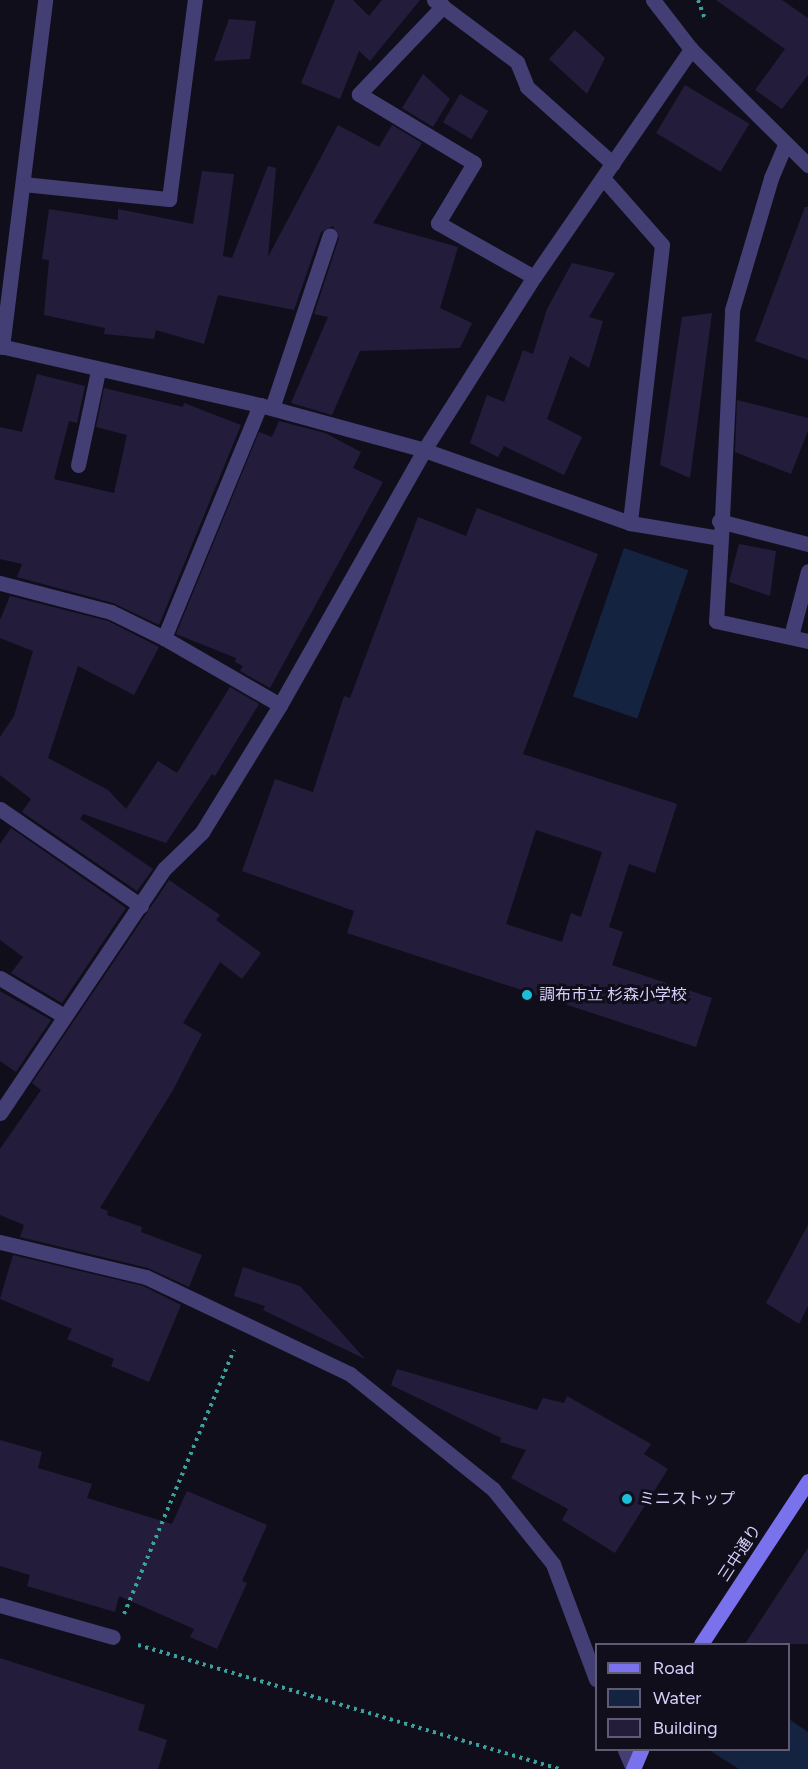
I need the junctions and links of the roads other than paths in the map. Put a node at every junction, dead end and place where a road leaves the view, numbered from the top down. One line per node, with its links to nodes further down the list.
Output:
1 (45, 0): 10 (street)
2 (195, 0): 10 (street)
3 (653, 0): 5 (street)
4 (438, 3): 7 (street); 12 (street)
5 (691, 49): 6 (street); 7 (street)
6 (786, 145): 8 (street); 18 (street)
7 (613, 164): 9 (street)
8 (808, 165)
9 (603, 178): 12 (street); 19 (street)
10 (23, 184): 13 (street)
11 (330, 235): 15 (street)
12 (534, 277): 16 (street)
13 (1, 347): 14 (street)
14 (98, 371): 15 (street); 17 (street)
15 (266, 406): 16 (street); 25 (street)
16 (424, 450): 19 (street); 27 (street)
17 (78, 465)
18 (720, 521): 20 (street); 21 (street)
19 (630, 523): 20 (street)
20 (721, 538): 24 (street)
21 (808, 544)
22 (808, 571): 24 (street)
23 (0, 583): 25 (street)
24 (791, 636): 26 (street)
25 (164, 638): 27 (street)
26 (808, 641)
27 (280, 705): 29 (street)
28 (0, 809): 29 (street)
29 (141, 906): 31 (street)
30 (0, 978): 31 (street)
31 (64, 1016): 32 (street)
32 (0, 1113)
33 (0, 1242): 38 (street)
34 (808, 1481): 37 (street, 三中通り)
35 (0, 1605): 36 (street)
36 (113, 1637)
37 (702, 1643)
38 (595, 1674)
39 (626, 1751): 41 (street)
40 (640, 1751): 41 (street)
41 (633, 1769)

